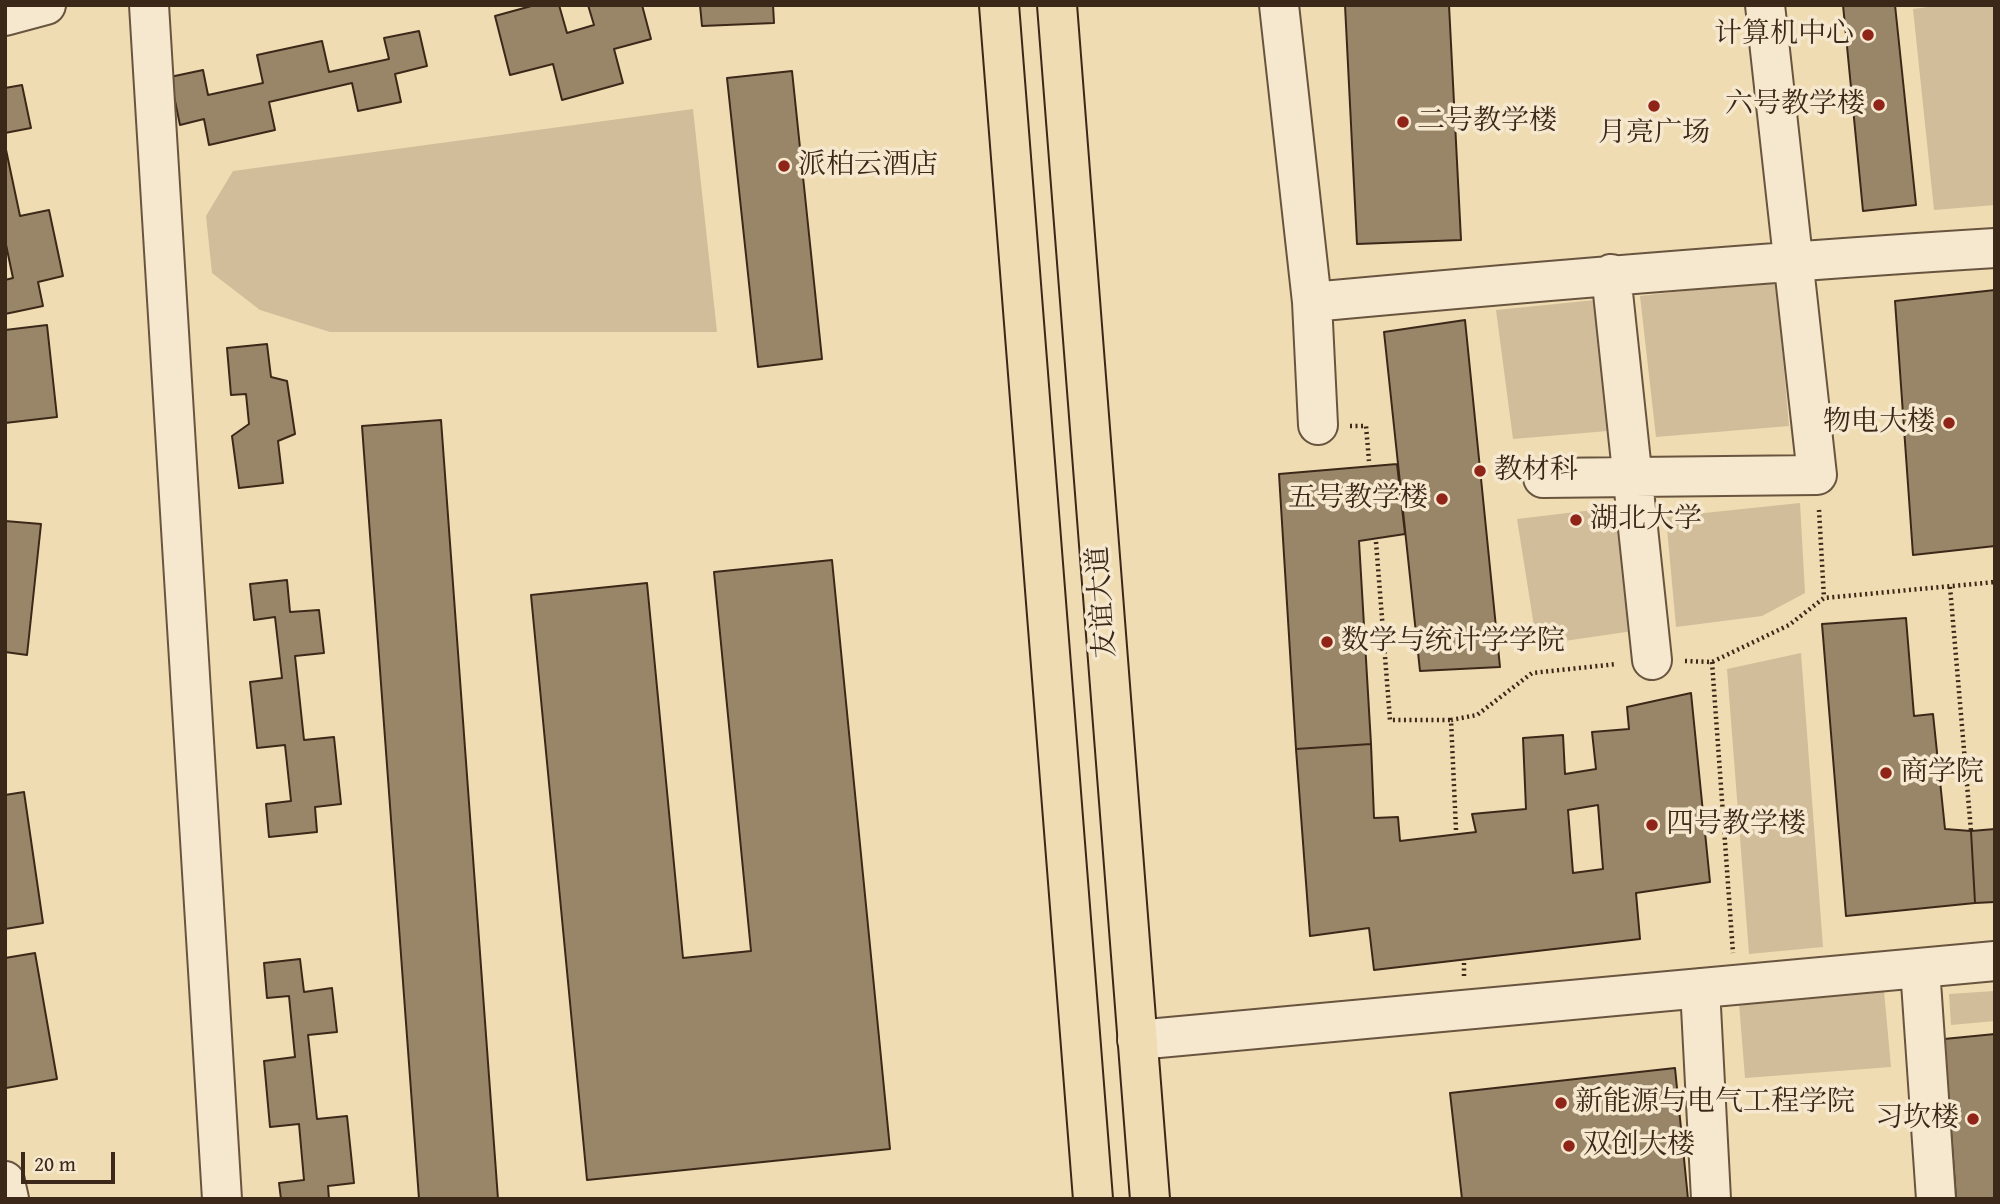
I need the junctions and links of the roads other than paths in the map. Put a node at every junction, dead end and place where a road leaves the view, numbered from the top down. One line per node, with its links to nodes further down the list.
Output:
1 (47, 5): 7 (street)
2 (149, 5): 22 (street)
3 (999, 5): 23 (main road, 友谊大道)
4 (1057, 5): 19 (main road, 友谊大道)
5 (1279, 5): 11 (street)
6 (1765, 5): 9 (street)
7 (5, 16)
8 (1995, 248): 9 (street)
9 (1793, 260): 10 (street); 13 (street)
10 (1611, 274): 11 (street); 13 (street)
11 (1312, 302): 12 (street)
12 (1318, 425)
13 (1633, 477): 14 (street); 15 (street)
14 (1543, 478)
15 (1652, 660)
16 (1995, 961): 17 (street)
17 (1920, 968): 18 (street); 26 (street)
18 (1718, 987): 19 (street); 25 (street)
19 (1137, 1040): 24 (main road, 友谊大道)
20 (5, 1181): 21 (street)
21 (9, 1199)
22 (222, 1199)
23 (1093, 1199)
24 (1150, 1199)
25 (1711, 1199)
26 (1936, 1199)

